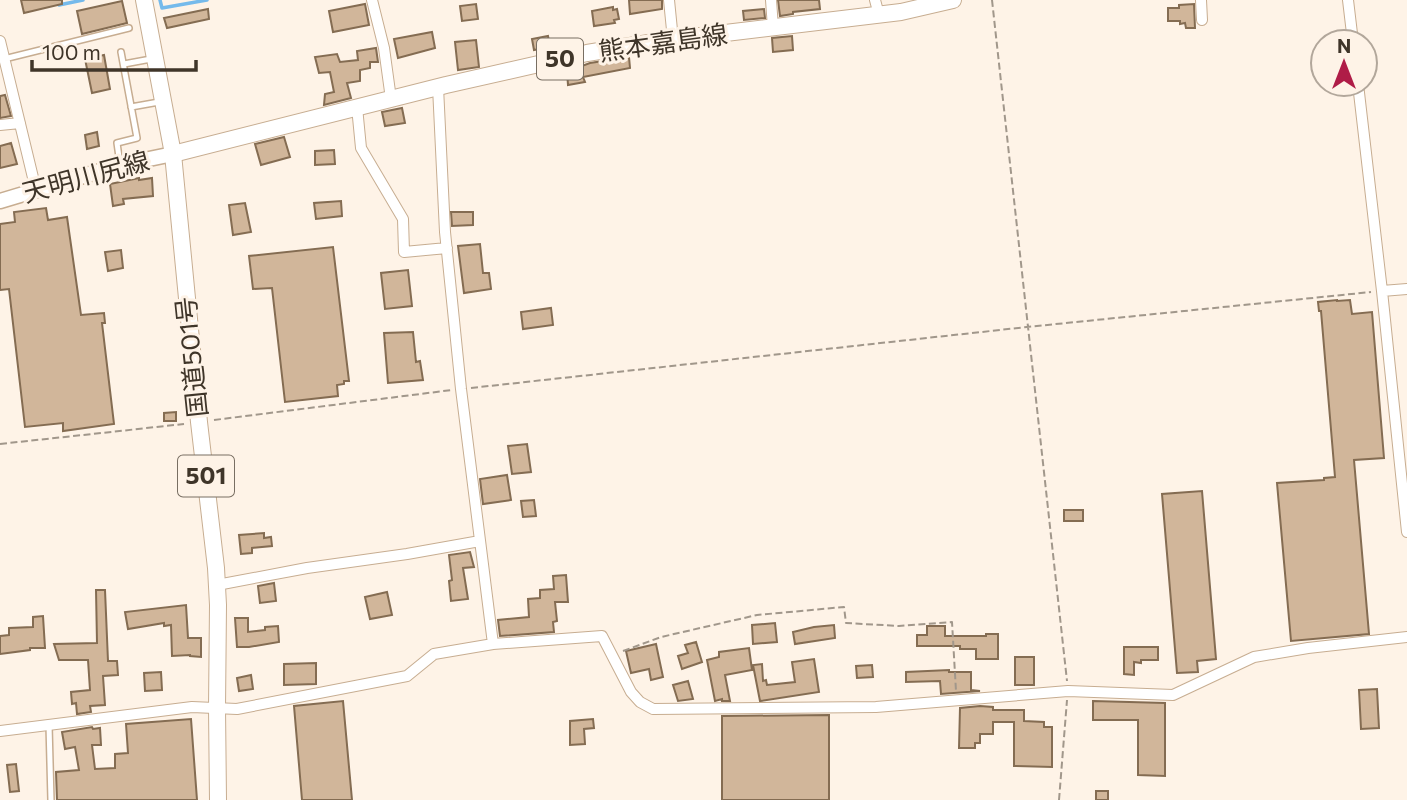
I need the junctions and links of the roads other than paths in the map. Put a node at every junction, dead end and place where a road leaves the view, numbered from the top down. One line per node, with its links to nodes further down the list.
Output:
1 (144, 0): 17 (main road, 国道501号 / 501)
2 (372, 0): 21 (street)
3 (669, 0): 13 (street)
4 (771, 0): 10 (street)
5 (953, 0): 8 (main road, 熊本嘉島線 / 50)
6 (1201, 0): 9 (street)
7 (1348, 0): 11 (street)
8 (877, 7): 10 (main road, 熊本嘉島線 / 50)
9 (1202, 20)
10 (772, 28): 13 (main road, 熊本嘉島線 / 50)
11 (1351, 28)
12 (129, 29): 16 (lane)
13 (673, 40): 19 (main road, 熊本嘉島線 / 50)
14 (0, 41): 16 (street)
15 (121, 52): 18 (lane)
16 (4, 59): 25 (street)
17 (155, 59): 18 (lane); 22 (main road, 国道501号 / 501)
18 (124, 64): 23 (lane)
19 (438, 87): 21 (main road, 熊本嘉島線 / 50); 31 (street)
20 (1360, 98): 33 (street)
21 (391, 99): 24 (main road, 熊本嘉島線 / 50)
22 (163, 101): 23 (lane); 27 (main road, 国道501号 / 501)
23 (131, 107): 28 (lane)
24 (357, 107): 27 (main road, 熊本嘉島線 / 50); 31 (street)
25 (20, 123): 26 (street); 29 (street)
26 (0, 125)
27 (173, 154): 28 (main road, 天明川尻線); 36 (main road, 国道501号 / 501)
28 (120, 166): 29 (main road, 天明川尻線)
29 (36, 190): 30 (main road, 天明川尻線)
30 (0, 201)
31 (447, 248): 35 (street)
32 (1407, 289): 33 (street)
33 (1382, 291): 34 (street)
34 (1407, 532)
35 (480, 541): 36 (street); 38 (street)
36 (217, 585): 39 (main road, 国道501号 / 501)
37 (1407, 638): 38 (street)
38 (493, 645): 39 (street)
39 (217, 708): 40 (street); 43 (main road, 国道501号 / 501)
40 (49, 725): 41 (street); 42 (lane)
41 (0, 732)
42 (51, 800)
43 (218, 800)

